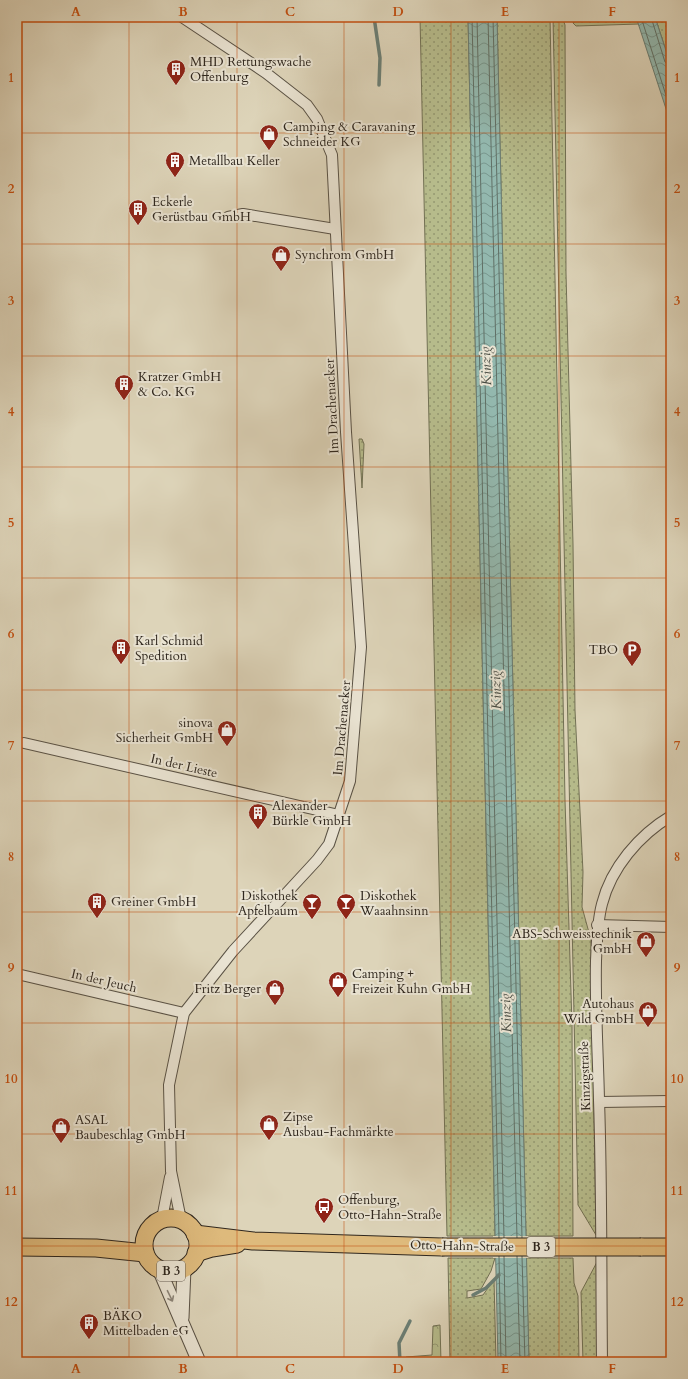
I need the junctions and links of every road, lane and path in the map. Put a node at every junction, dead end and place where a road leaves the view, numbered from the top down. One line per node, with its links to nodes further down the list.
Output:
1 (182, 17): 3 (street, Im Drachenacker)
2 (228, 217): 3 (street)
3 (335, 229): 5 (street, Im Drachenacker)
4 (24, 743): 5 (street, In der Lieste)
5 (339, 815): 10 (street, Im Drachenacker)
6 (671, 816): 7 (street, Kinzigstraße)
7 (597, 925): 8 (street); 12 (street, Kinzigstraße)
8 (671, 927)
9 (17, 974): 10 (street, In der Jeuch)
10 (184, 1013): 13 (street, Im Drachenacker)
11 (671, 1101): 12 (street)
12 (600, 1102): 28 (street, Kinzigstraße)
13 (171, 1171): 14 (street, Im Drachenacker); 15 (street, Im Drachenacker)
14 (162, 1219): 15 (main road); 17 (main road)
15 (181, 1220): 16 (main road)
16 (195, 1234): 18 (main road, Otto-Hahn-Straße / B 3); 23 (main road)
17 (145, 1235): 21 (main road, B 3); 22 (main road)
18 (253, 1241): 20 (main road, Otto-Hahn-Straße / B 3, bridge); 23 (main road, Otto-Hahn-Straße / B 3)
19 (18, 1246): 21 (main road, B 3)
20 (671, 1247)
21 (96, 1248): 22 (main road, B 3)
22 (145, 1253): 25 (main road, B 3)
23 (196, 1253): 24 (main road, B 3)
24 (184, 1268): 25 (main road, B 3); 26 (street)
25 (159, 1269): 26 (street, one-way to 26)
26 (183, 1322): 27 (street)
27 (198, 1362)
28 (602, 1362)

